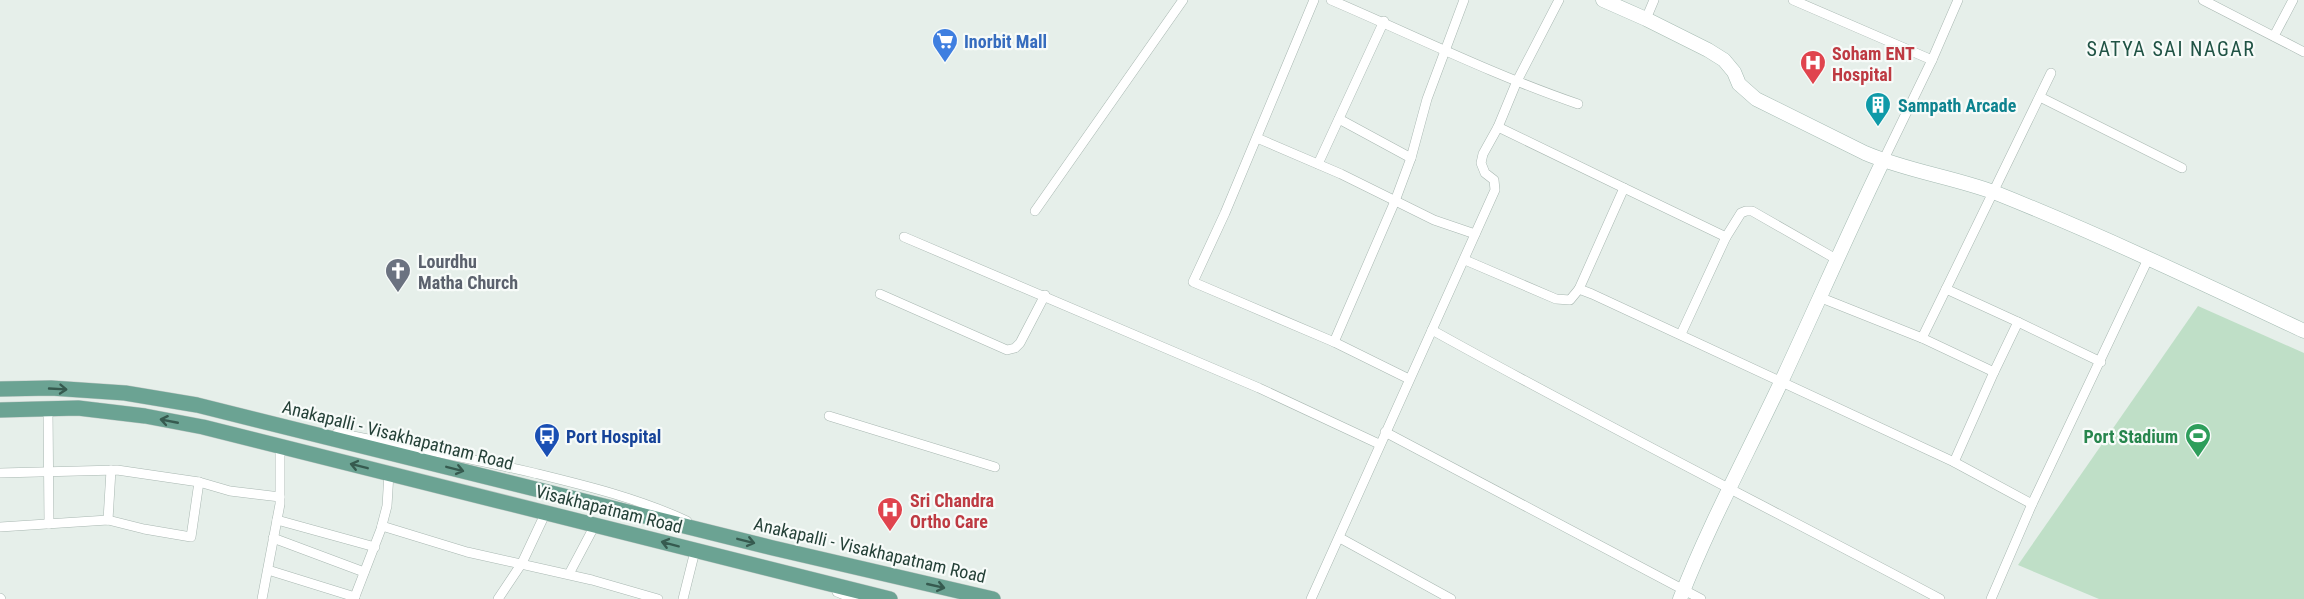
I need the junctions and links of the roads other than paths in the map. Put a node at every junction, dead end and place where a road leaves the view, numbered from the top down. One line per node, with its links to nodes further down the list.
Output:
1 (1183, 0): 32 (street)
2 (1314, 0): 24 (street)
3 (1331, 0): 13 (street)
4 (1464, 0): 15 (street)
5 (1559, 0): 19 (street)
6 (1603, 0): 12 (main road)
7 (1654, 0): 12 (street)
8 (1793, 0): 17 (street)
9 (1958, 0): 17 (street)
10 (2203, 0): 14 (street)
11 (2293, 0): 14 (street)
12 (1646, 19): 26 (main road)
13 (1384, 21): 15 (street); 22 (street)
14 (2274, 36): 16 (street)
15 (1444, 50): 19 (street); 25 (street)
16 (2304, 52)
17 (1932, 60): 26 (street)
18 (2051, 74): 20 (street)
19 (1517, 81): 21 (street); 23 (street)
20 (2040, 97): 28 (street); 30 (street)
21 (1578, 104)
22 (1339, 119): 25 (street); 27 (street)
23 (1498, 128): 29 (street); 33 (street)
24 (1257, 138): 27 (street); 49 (street)
25 (1411, 158): 31 (street)
26 (1883, 161): 30 (main road); 37 (main road)
27 (1318, 164): 31 (street)
28 (2182, 168)
29 (1624, 188): 35 (street); 39 (street)
30 (1993, 192): 36 (main road); 40 (street)
31 (1395, 201): 33 (street); 49 (street)
32 (1035, 211)
33 (1475, 234): 38 (street)
34 (904, 237): 42 (street)
35 (1726, 237): 37 (street); 47 (street)
36 (2149, 257): 46 (main road); 50 (street)
37 (1836, 259): 43 (main road)
38 (1464, 260): 39 (street); 45 (street)
39 (1579, 289): 47 (street)
40 (1946, 289): 44 (street); 48 (street)
41 (880, 294): 42 (street)
42 (1045, 295): 59 (street)
43 (1819, 297): 48 (street); 53 (main road)
44 (2018, 322): 50 (street); 51 (street)
45 (1432, 330): 52 (street); 68 (street)
46 (2304, 331)
47 (1681, 334): 53 (street)
48 (1922, 338): 51 (street)
49 (1334, 342): 52 (street)
50 (2101, 362): 70 (street)
51 (1994, 372): 61 (street)
52 (1410, 379): 58 (street)
53 (1781, 381): 61 (street); 68 (main road)
54 (0, 389): 95 (main road, Anakapalli - Visakhapatnam Road, one-way to 95)
55 (48, 409): 56 (main road, Visakhapatnam Road); 60 (main road, Visakhapatnam Road, one-way to 55); 64 (street)
56 (0, 410)
57 (829, 416): 62 (street)
58 (1385, 432): 59 (street); 87 (street)
59 (1379, 444): 79 (street)
60 (280, 446): 66 (main road, Visakhapatnam Road, one-way to 60); 69 (street)
61 (1954, 462): 70 (street)
62 (995, 467)
63 (111, 470): 64 (street); 67 (street); 72 (street)
64 (50, 472): 65 (street); 74 (street)
65 (0, 473)
66 (389, 473): 71 (main road, Visakhapatnam Road); 76 (street)
67 (199, 482): 69 (street); 72 (street)
68 (1729, 487): 87 (main road); 99 (street)
69 (280, 497): 73 (street)
70 (2032, 504): 100 (street)
71 (546, 512): 75 (main road, Visakhapatnam Road); 82 (street)
72 (108, 520): 74 (street)
73 (277, 520): 78 (street); 80 (street)
74 (50, 524): 77 (street)
75 (595, 525): 81 (main road, Visakhapatnam Road, one-way to 75); 85 (street)
76 (382, 526): 80 (street); 82 (street)
77 (0, 527)
78 (273, 538): 83 (street); 84 (street)
79 (1340, 538): 96 (street); 97 (street)
80 (375, 547): 84 (street)
81 (695, 551): 86 (main road, Visakhapatnam Road); 92 (street)
82 (522, 563): 85 (street); 90 (street)
83 (268, 570): 88 (street); 89 (street)
84 (364, 572): 89 (street)
85 (569, 574): 91 (street)
86 (807, 579): 93 (street); 94 (main road, Visakhapatnam Road)
87 (1682, 594): 98 (street)
88 (264, 598)
89 (355, 598)
90 (498, 599)
91 (658, 599)
92 (683, 599)
93 (854, 599)
94 (890, 599)
95 (993, 599)
96 (1311, 599)
97 (1451, 599)
98 (1701, 599)
99 (1940, 599)
100 (1992, 599)

